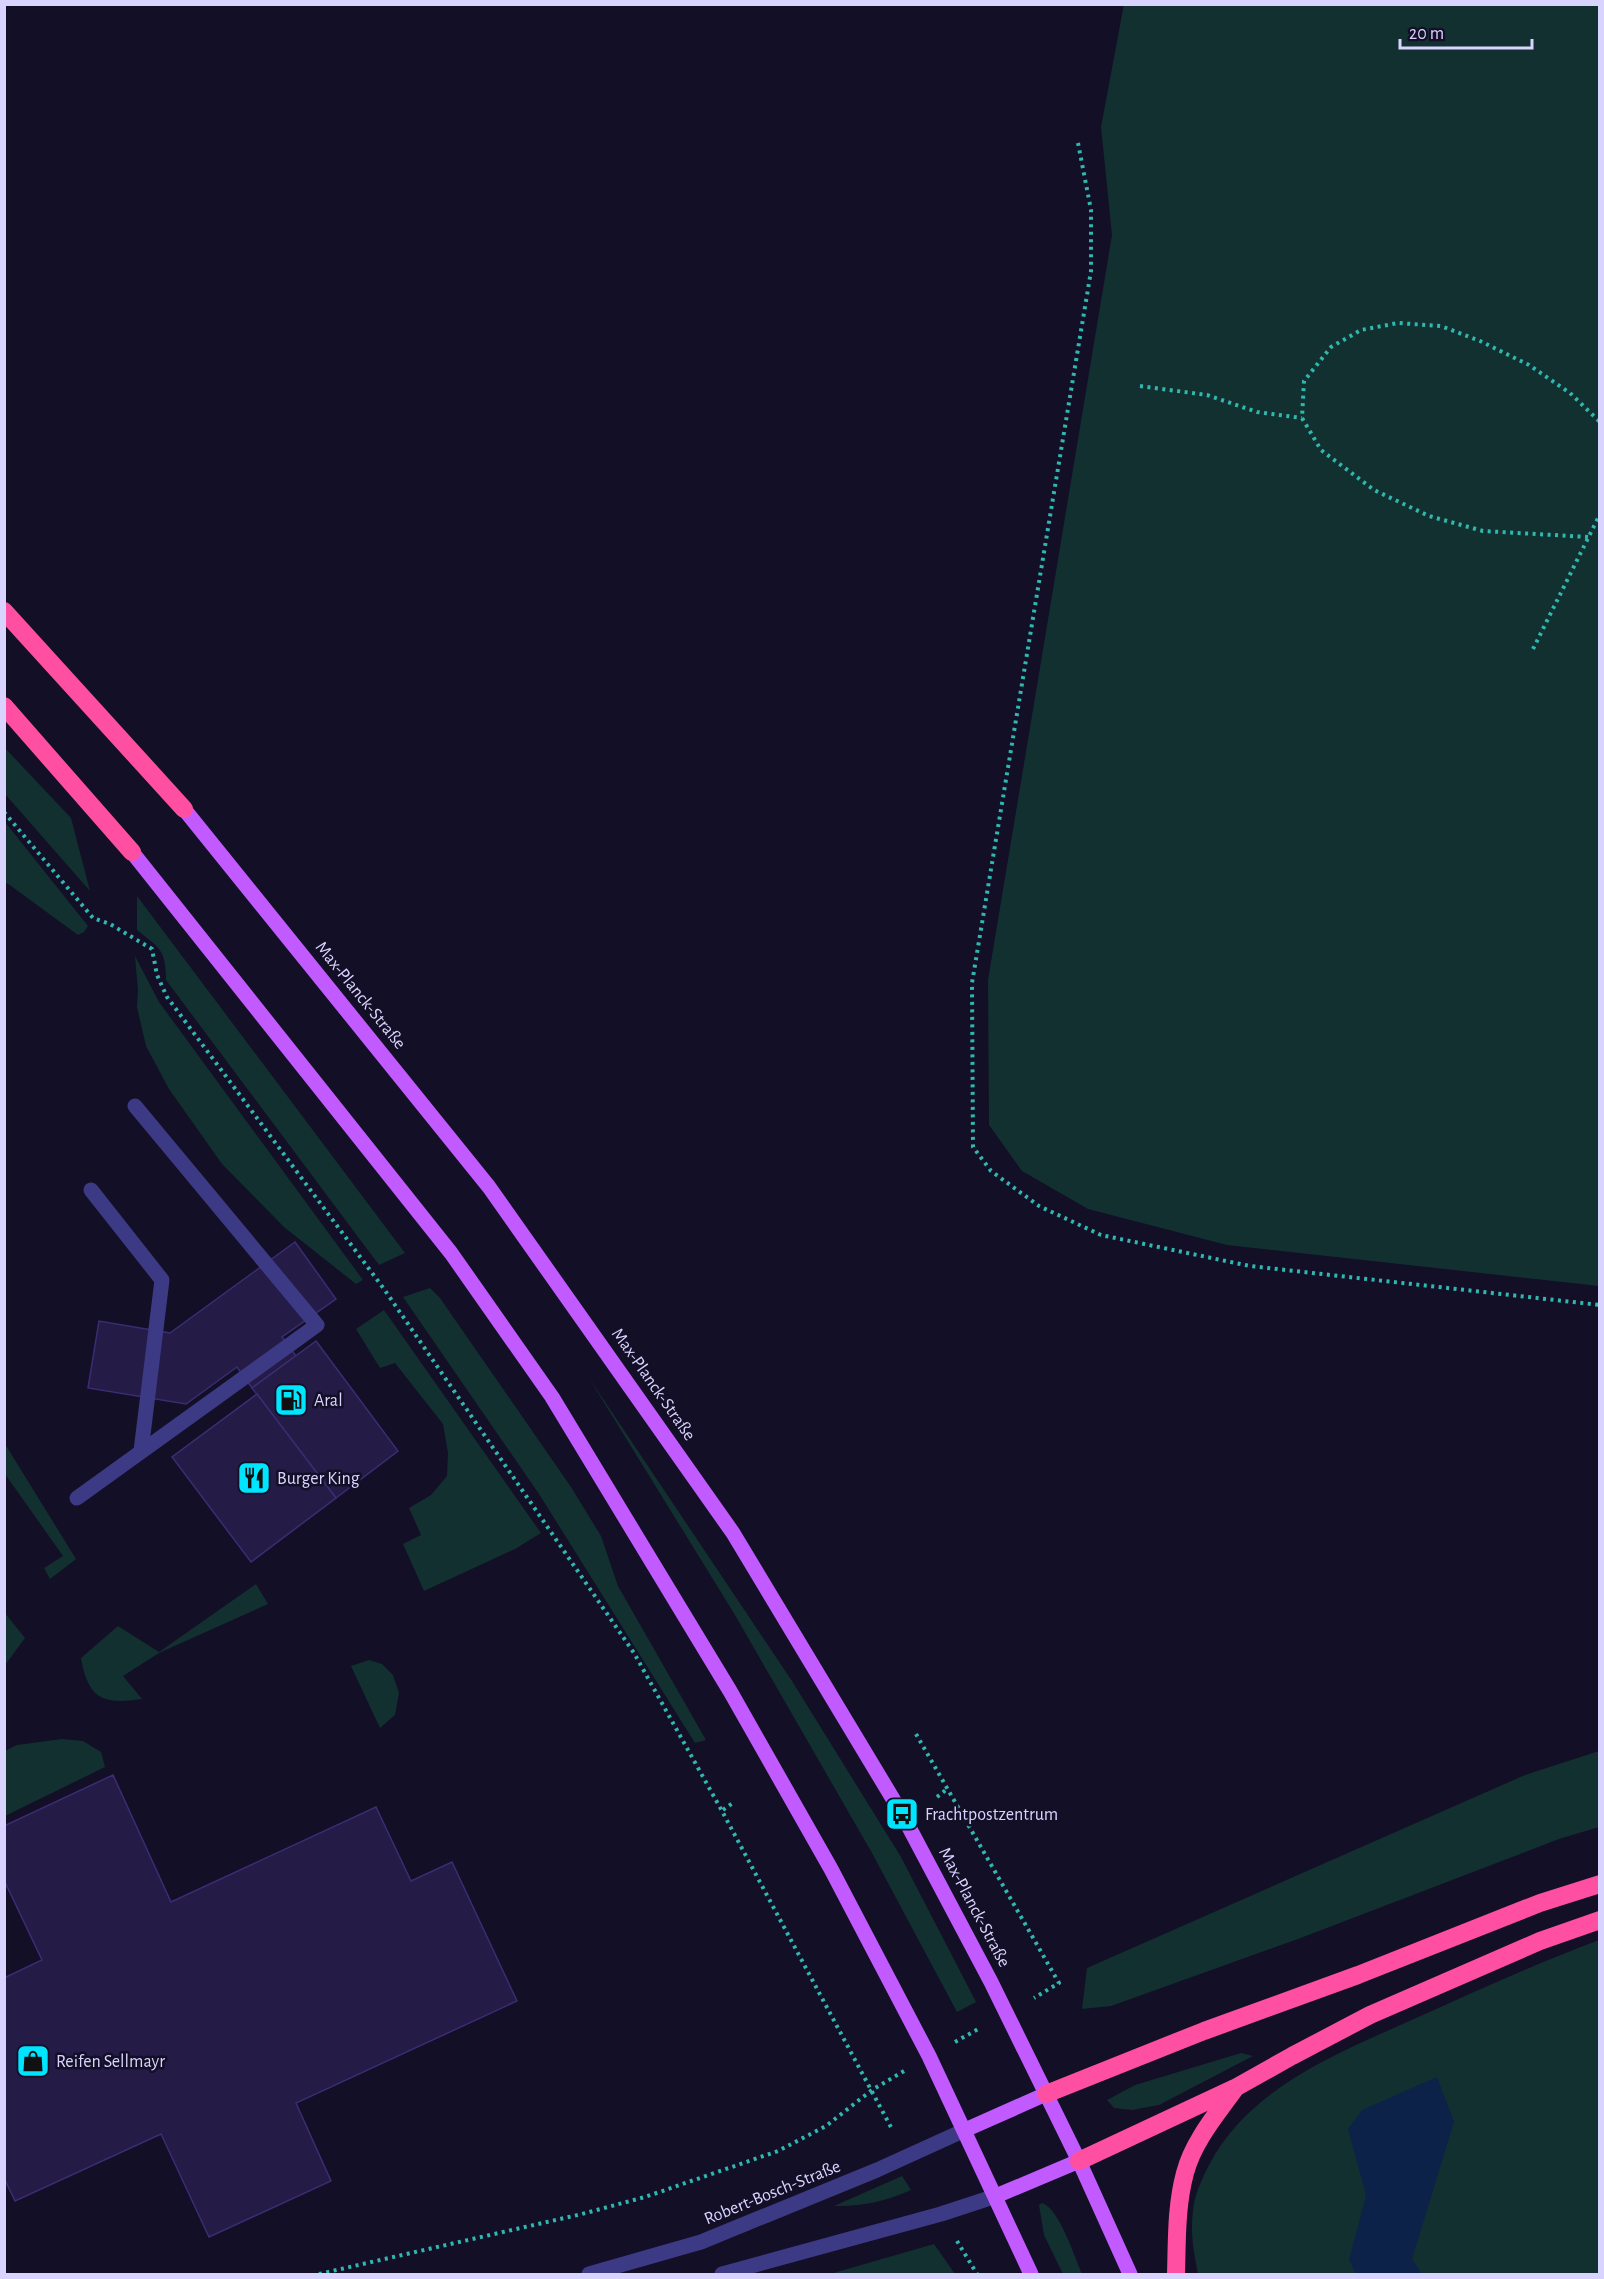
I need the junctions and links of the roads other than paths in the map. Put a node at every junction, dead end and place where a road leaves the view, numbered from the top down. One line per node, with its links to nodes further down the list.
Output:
1 (4, 611): 3 (highway, Max-Planck-Straße)
2 (4, 706): 4 (highway)
3 (183, 809): 12 (main road, Max-Planck-Straße)
4 (132, 852): 13 (main road)
5 (135, 1106): 7 (street)
6 (91, 1190): 7 (street)
7 (141, 1451): 8 (street)
8 (77, 1498)
9 (1599, 1884): 12 (highway)
10 (1599, 1920): 11 (highway)
11 (1235, 2088): 14 (highway); 20 (highway)
12 (1046, 2094): 13 (main road); 14 (main road, Max-Planck-Straße)
13 (965, 2130): 15 (main road); 16 (street, Robert-Bosch-Straße)
14 (1078, 2161): 15 (main road); 19 (main road, Max-Planck-Straße)
15 (996, 2196): 17 (street); 18 (main road)
16 (589, 2274)
17 (722, 2274)
18 (1031, 2274)
19 (1130, 2274)
20 (1176, 2274)

